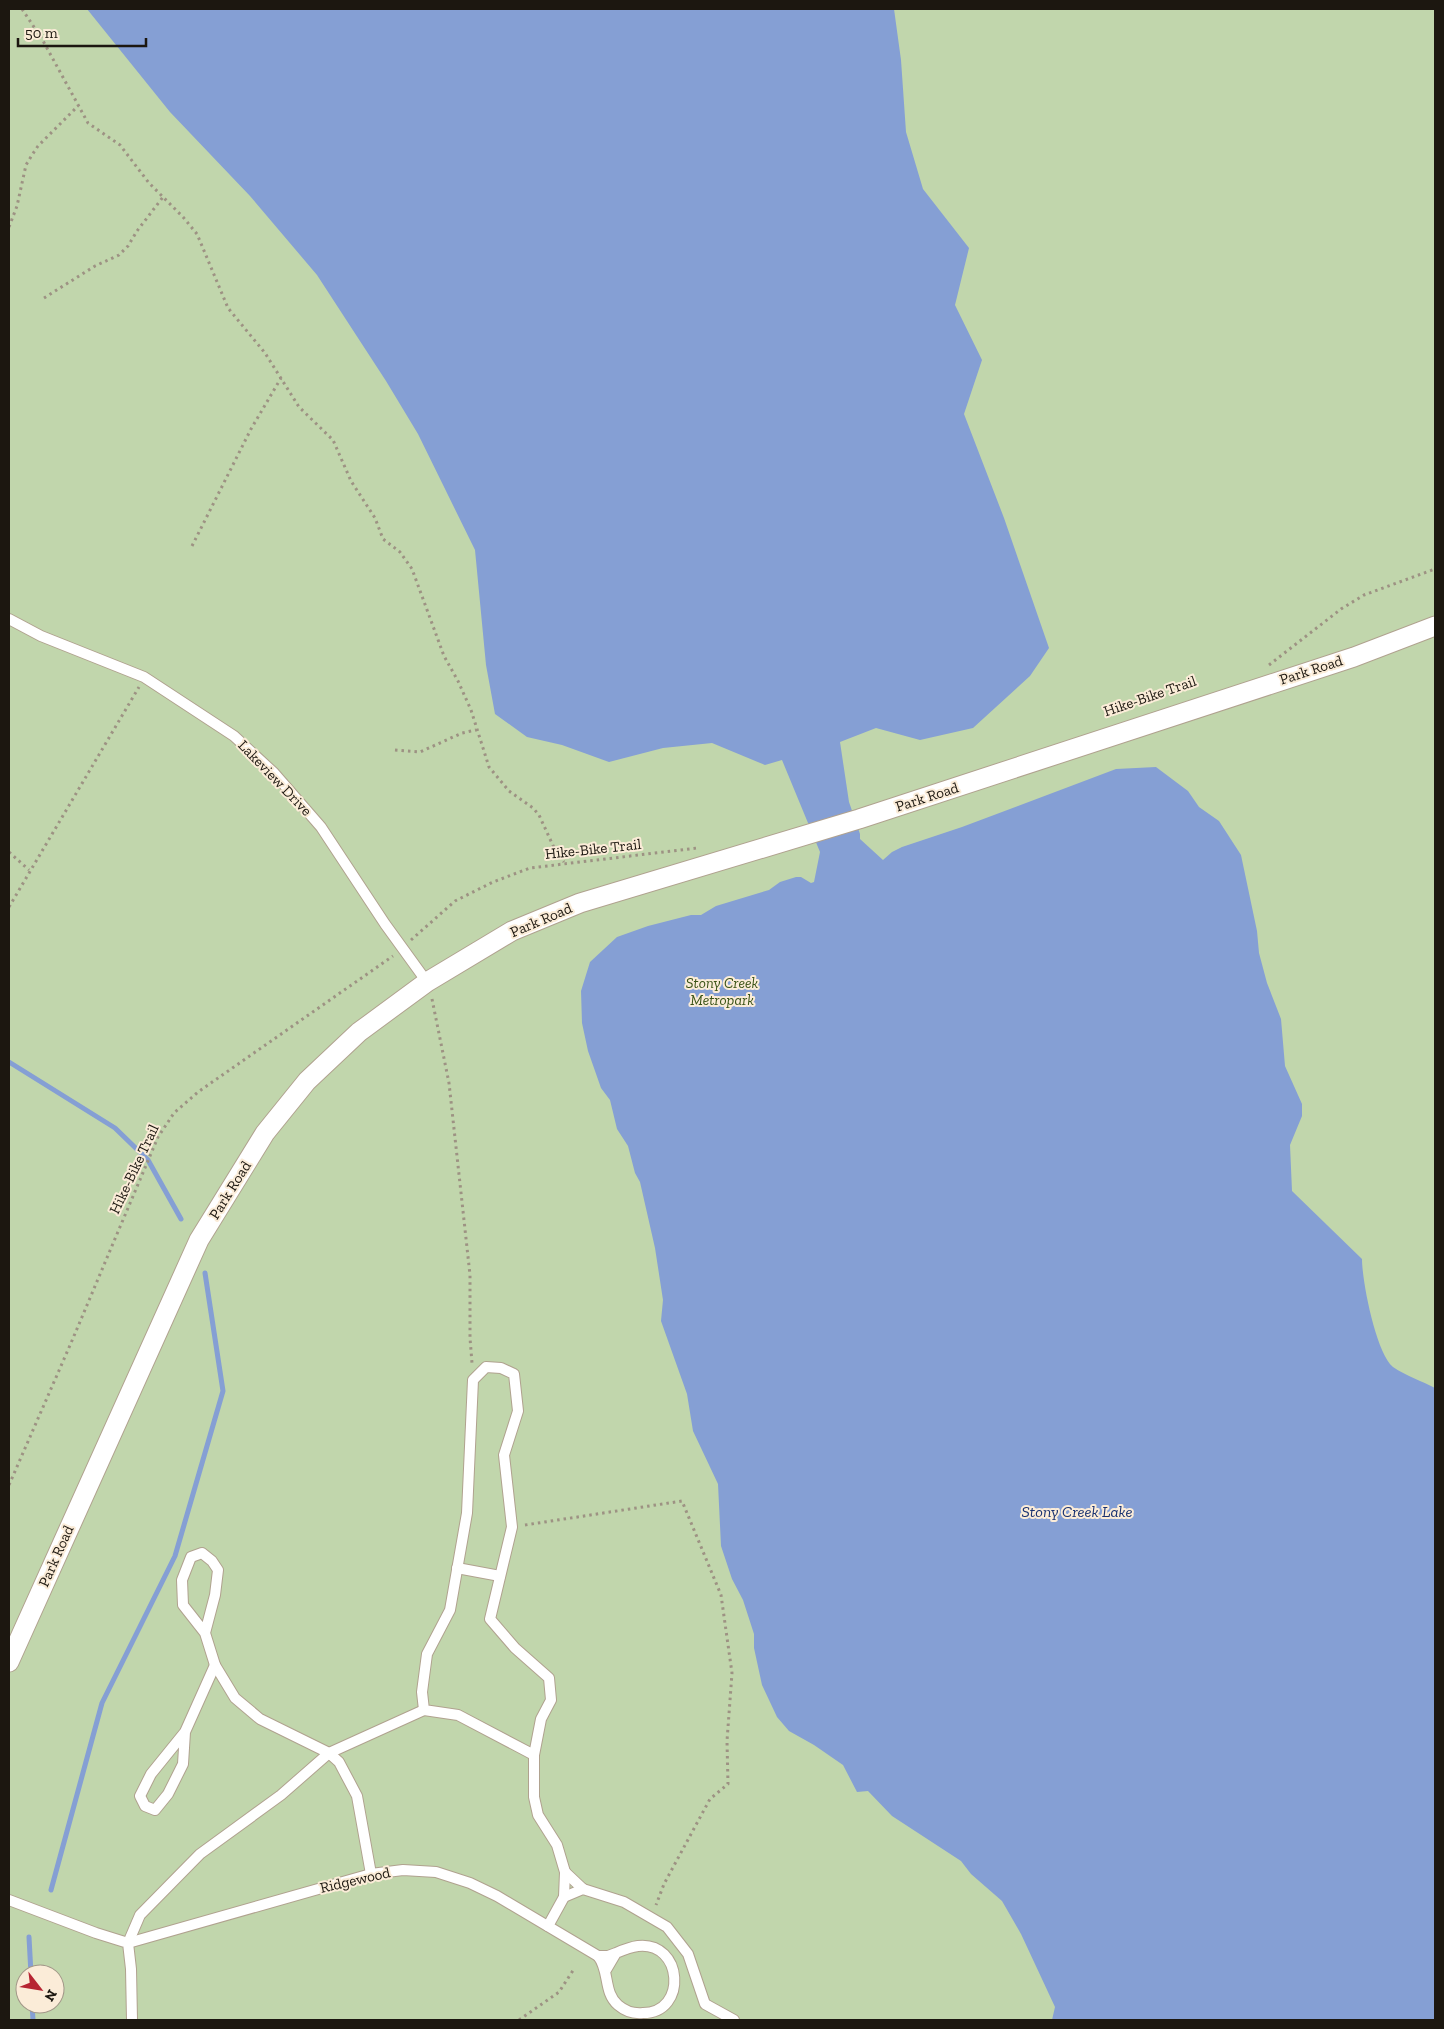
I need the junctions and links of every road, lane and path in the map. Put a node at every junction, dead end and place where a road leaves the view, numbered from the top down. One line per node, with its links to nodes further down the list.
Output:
1 (22, 9): 2 (path)
2 (78, 106): 3 (path); 4 (path)
3 (163, 197): 5 (path); 6 (path)
4 (9, 226)
5 (44, 298)
6 (281, 378): 7 (path); 13 (path)
7 (192, 546)
8 (1435, 569): 11 (path)
9 (9, 619): 12 (lane, Lakeview Drive)
10 (1435, 626): 22 (street, Park Road)
11 (1260, 669)
12 (144, 677): 18 (path); 22 (lane, Lakeview Drive)
13 (476, 730): 14 (path); 17 (path)
14 (395, 750)
15 (706, 847): 17 (path, Hike-Bike Trail)
16 (9, 852): 18 (path)
17 (564, 862): 20 (path, Hike-Bike Trail)
18 (29, 870): 19 (path)
19 (9, 907)
20 (409, 942)
21 (396, 954): 24 (path, Hike-Bike Trail)
22 (427, 982): 23 (path); 29 (street, Park Road)
23 (473, 1380): 25 (lane); 26 (lane)
24 (9, 1485)
25 (512, 1527): 27 (lane); 40 (path)
26 (457, 1568): 27 (lane); 31 (lane)
27 (500, 1576): 34 (lane)
28 (205, 1633): 28 (lane); 30 (lane)
29 (9, 1662)
30 (215, 1665): 32 (lane); 33 (lane)
31 (424, 1710): 33 (lane); 34 (lane)
32 (185, 1732): 32 (lane)
33 (329, 1753): 36 (lane); 42 (lane)
34 (534, 1755): 35 (lane)
35 (565, 1872): 37 (lane); 38 (lane)
36 (371, 1874): 41 (lane, Ridgewood); 42 (lane, Ridgewood)
37 (583, 1888): 38 (lane); 40 (lane)
38 (564, 1896): 41 (lane)
39 (9, 1900): 42 (lane)
40 (651, 1918): 49 (lane)
41 (548, 1926): 44 (lane, Ridgewood)
42 (128, 1943): 47 (lane)
43 (616, 1953): 44 (lane, Ridgewood); 46 (lane); 46 (lane, Ridgewood)
44 (598, 1956): 46 (lane, Ridgewood)
45 (574, 1969): 48 (path)
46 (606, 1970)
47 (132, 2020)
48 (519, 2020)
49 (734, 2020)

